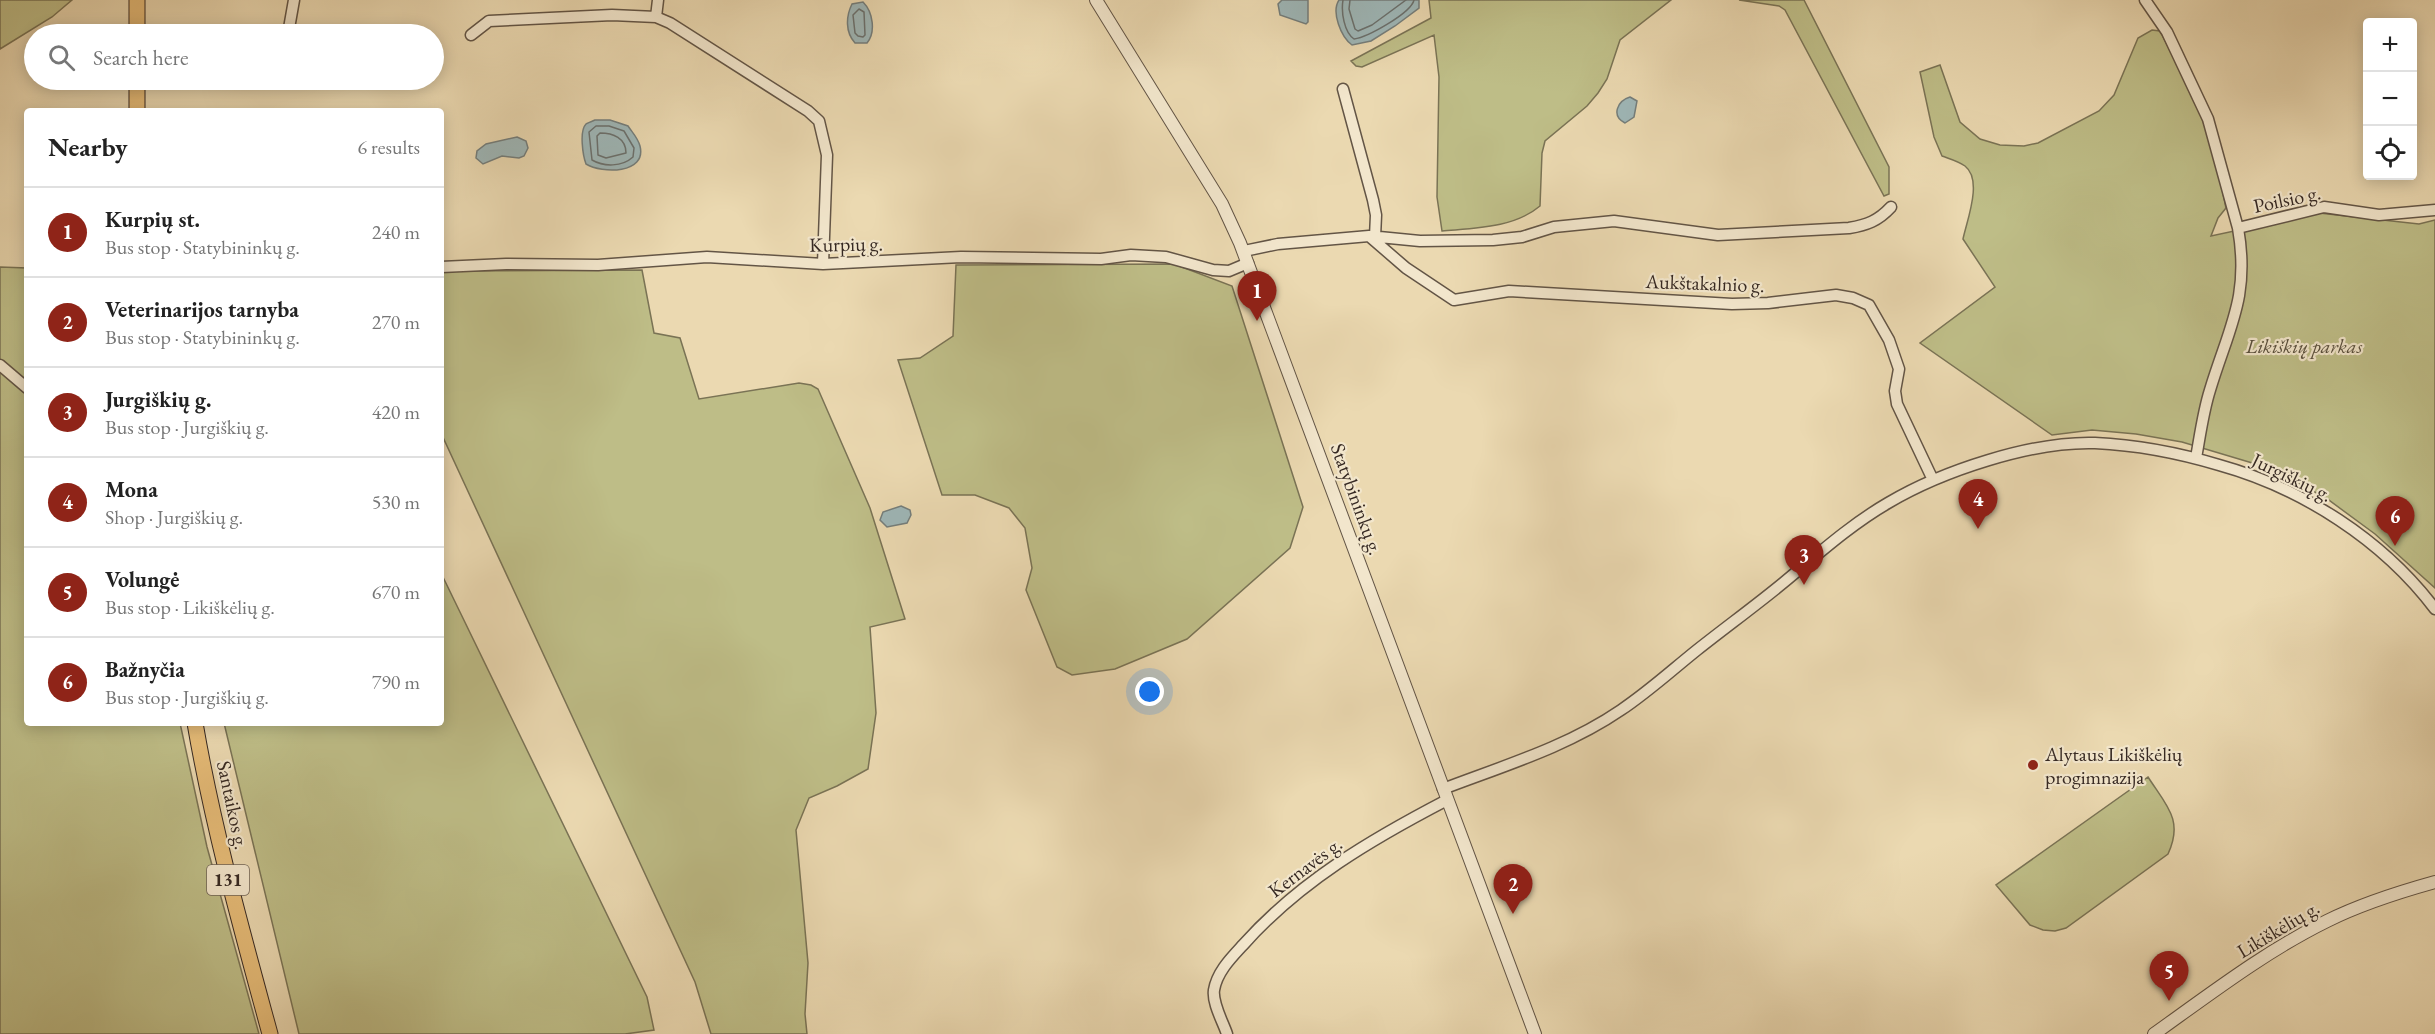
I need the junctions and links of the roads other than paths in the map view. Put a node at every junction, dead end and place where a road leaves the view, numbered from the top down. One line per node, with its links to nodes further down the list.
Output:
1 (137, 0): 7 (main road)
2 (294, 0): 8 (street)
3 (658, 0): 6 (street)
4 (1096, 0): 17 (street, Statybininkų g.)
5 (2145, 0): 15 (street)
6 (656, 17): 9 (street); 18 (street)
7 (137, 24)
8 (290, 24)
9 (471, 35)
10 (1343, 89): 16 (street)
11 (137, 90): 12 (main road)
12 (137, 108)
13 (1890, 207): 16 (street)
14 (2435, 210): 15 (street, Poilsio g.)
15 (2238, 228): 22 (street, Poilsio g.)
16 (1372, 237): 17 (street); 23 (street, Aukštakalnio g.)
17 (1246, 257): 18 (street, Kurpių g.); 26 (street, Statybininkų g.)
18 (823, 264): 19 (street, Kurpių g.)
19 (444, 267)
20 (0, 365): 21 (street)
21 (24, 385)
22 (2196, 458): 23 (street, Jurgiškių g.); 24 (street, Jurgiškių g.)
23 (1934, 480): 26 (street, Jurgiškių g.)
24 (2435, 609)
25 (196, 726): 28 (main road, Santaikos g. / 131)
26 (1445, 795): 29 (street, Kernavės g.); 30 (street, Statybininkų g.)
27 (2435, 882): 31 (street, Likiškėlių g.)
28 (270, 1034)
29 (1227, 1034)
30 (1534, 1034)
31 (2154, 1034)

